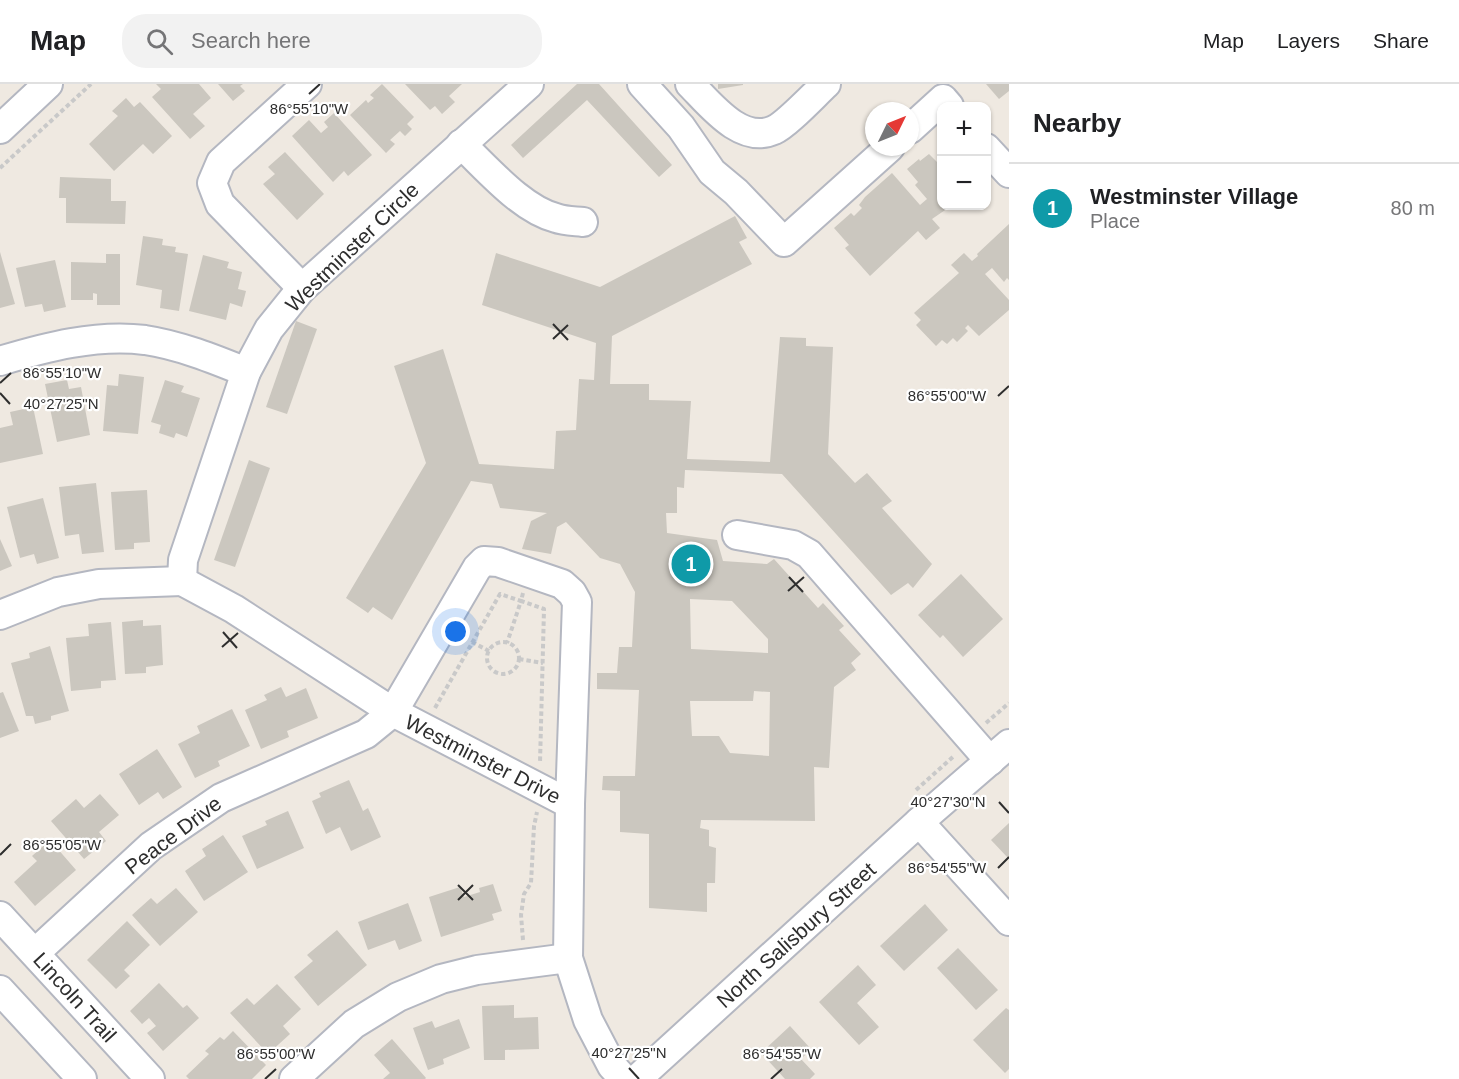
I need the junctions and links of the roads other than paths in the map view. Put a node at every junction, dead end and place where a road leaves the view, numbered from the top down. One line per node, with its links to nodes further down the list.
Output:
1 (48, 84): 9 (street)
2 (307, 84): 15 (street)
3 (529, 84): 10 (street, Westminster Circle)
4 (642, 84): 12 (street)
5 (690, 84): 6 (street)
6 (826, 84)
7 (937, 104): 8 (street)
8 (919, 121)
9 (0, 129)
10 (461, 144): 14 (street); 15 (street, Westminster Circle)
11 (991, 153): 13 (street)
12 (880, 156)
13 (1009, 173)
14 (583, 222)
15 (302, 288): 17 (street, Westminster Circle)
16 (0, 361): 17 (street)
17 (246, 372): 19 (street, Westminster Circle)
18 (737, 535): 22 (street)
19 (182, 581): 20 (street); 21 (street, Westminster Drive)
20 (0, 615)
21 (393, 712): 23 (street, Westminster Drive); 23 (street); 27 (street, Peace Drive)
22 (999, 752): 24 (street, North Salisbury Street)
23 (570, 804): 28 (street, Westminster Drive)
24 (919, 822): 26 (street); 34 (street, North Salisbury Street)
25 (0, 916): 27 (street, Lincoln Trail)
26 (1009, 921)
27 (35, 952): 31 (street, Lincoln Trail)
28 (568, 958): 32 (street); 33 (street, Westminster Drive)
29 (0, 990): 30 (street)
30 (82, 1079)
31 (150, 1079)
32 (294, 1079)
33 (624, 1079)
34 (637, 1079)

